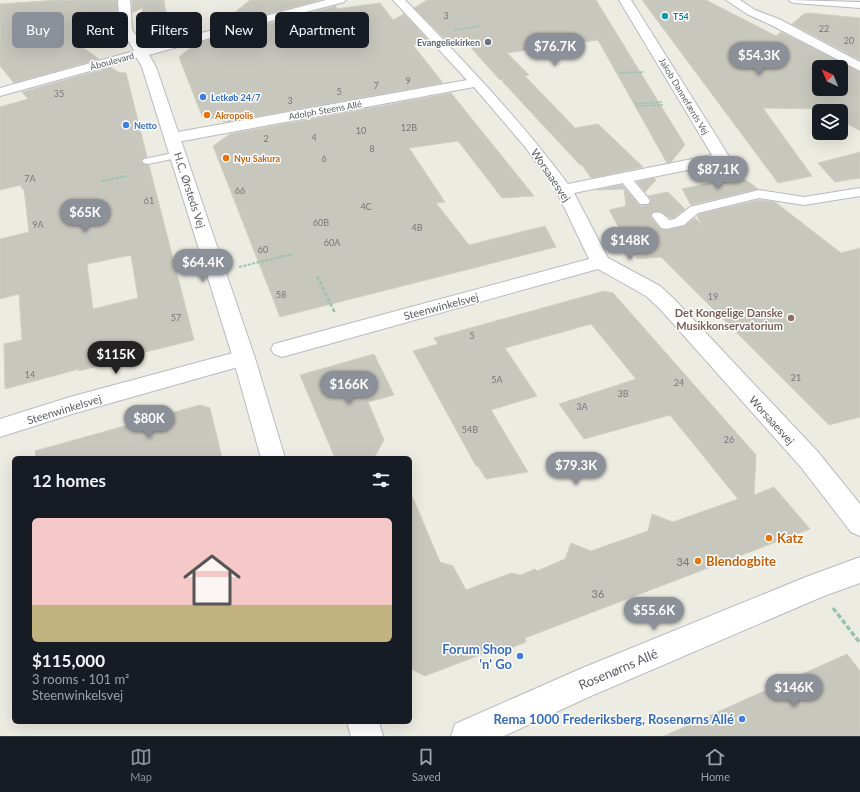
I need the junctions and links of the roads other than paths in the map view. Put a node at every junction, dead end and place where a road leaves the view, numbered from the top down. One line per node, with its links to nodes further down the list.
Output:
1 (124, 0): 10 (street, H.C. Ørsteds Vej)
2 (340, 0): 12 (street, Åboulevard)
3 (399, 0): 14 (street, Worsaaesvej)
4 (625, 0): 18 (street, Jakob Dannefærds Vej)
5 (732, 0): 9 (street)
6 (795, 0): 8 (street)
7 (760, 4): 9 (street)
8 (860, 5)
9 (775, 22): 13 (street)
10 (134, 40): 11 (street, Åboulevard); 12 (street, H.C. Ørsteds Vej)
11 (128, 42)
12 (142, 53): 15 (street, Åboulevard); 16 (street, H.C. Ørsteds Vej)
13 (860, 67)
14 (477, 82): 16 (street, Adolph Steens Allé); 19 (street, Worsaaesvej)
15 (0, 92)
16 (175, 146): 17 (lane); 25 (street, H.C. Ørsteds Vej)
17 (148, 161)
18 (625, 178): 19 (street, Jakob Dannefærds Vej); 21 (lane)
19 (564, 190): 23 (street, Worsaaesvej)
20 (860, 192): 22 (lane)
21 (644, 201)
22 (658, 216)
23 (600, 262): 24 (street, Steenwinkelsvej); 28 (street, Worsaaesvej)
24 (282, 349)
25 (244, 358): 26 (street, Steenwinkelsvej); 27 (street, H.C. Ørsteds Vej)
26 (0, 428)
27 (272, 456)
28 (860, 524)
29 (860, 570): 32 (street, Rosenørns Allé)
30 (364, 724): 31 (street)
31 (367, 736)
32 (467, 736)

